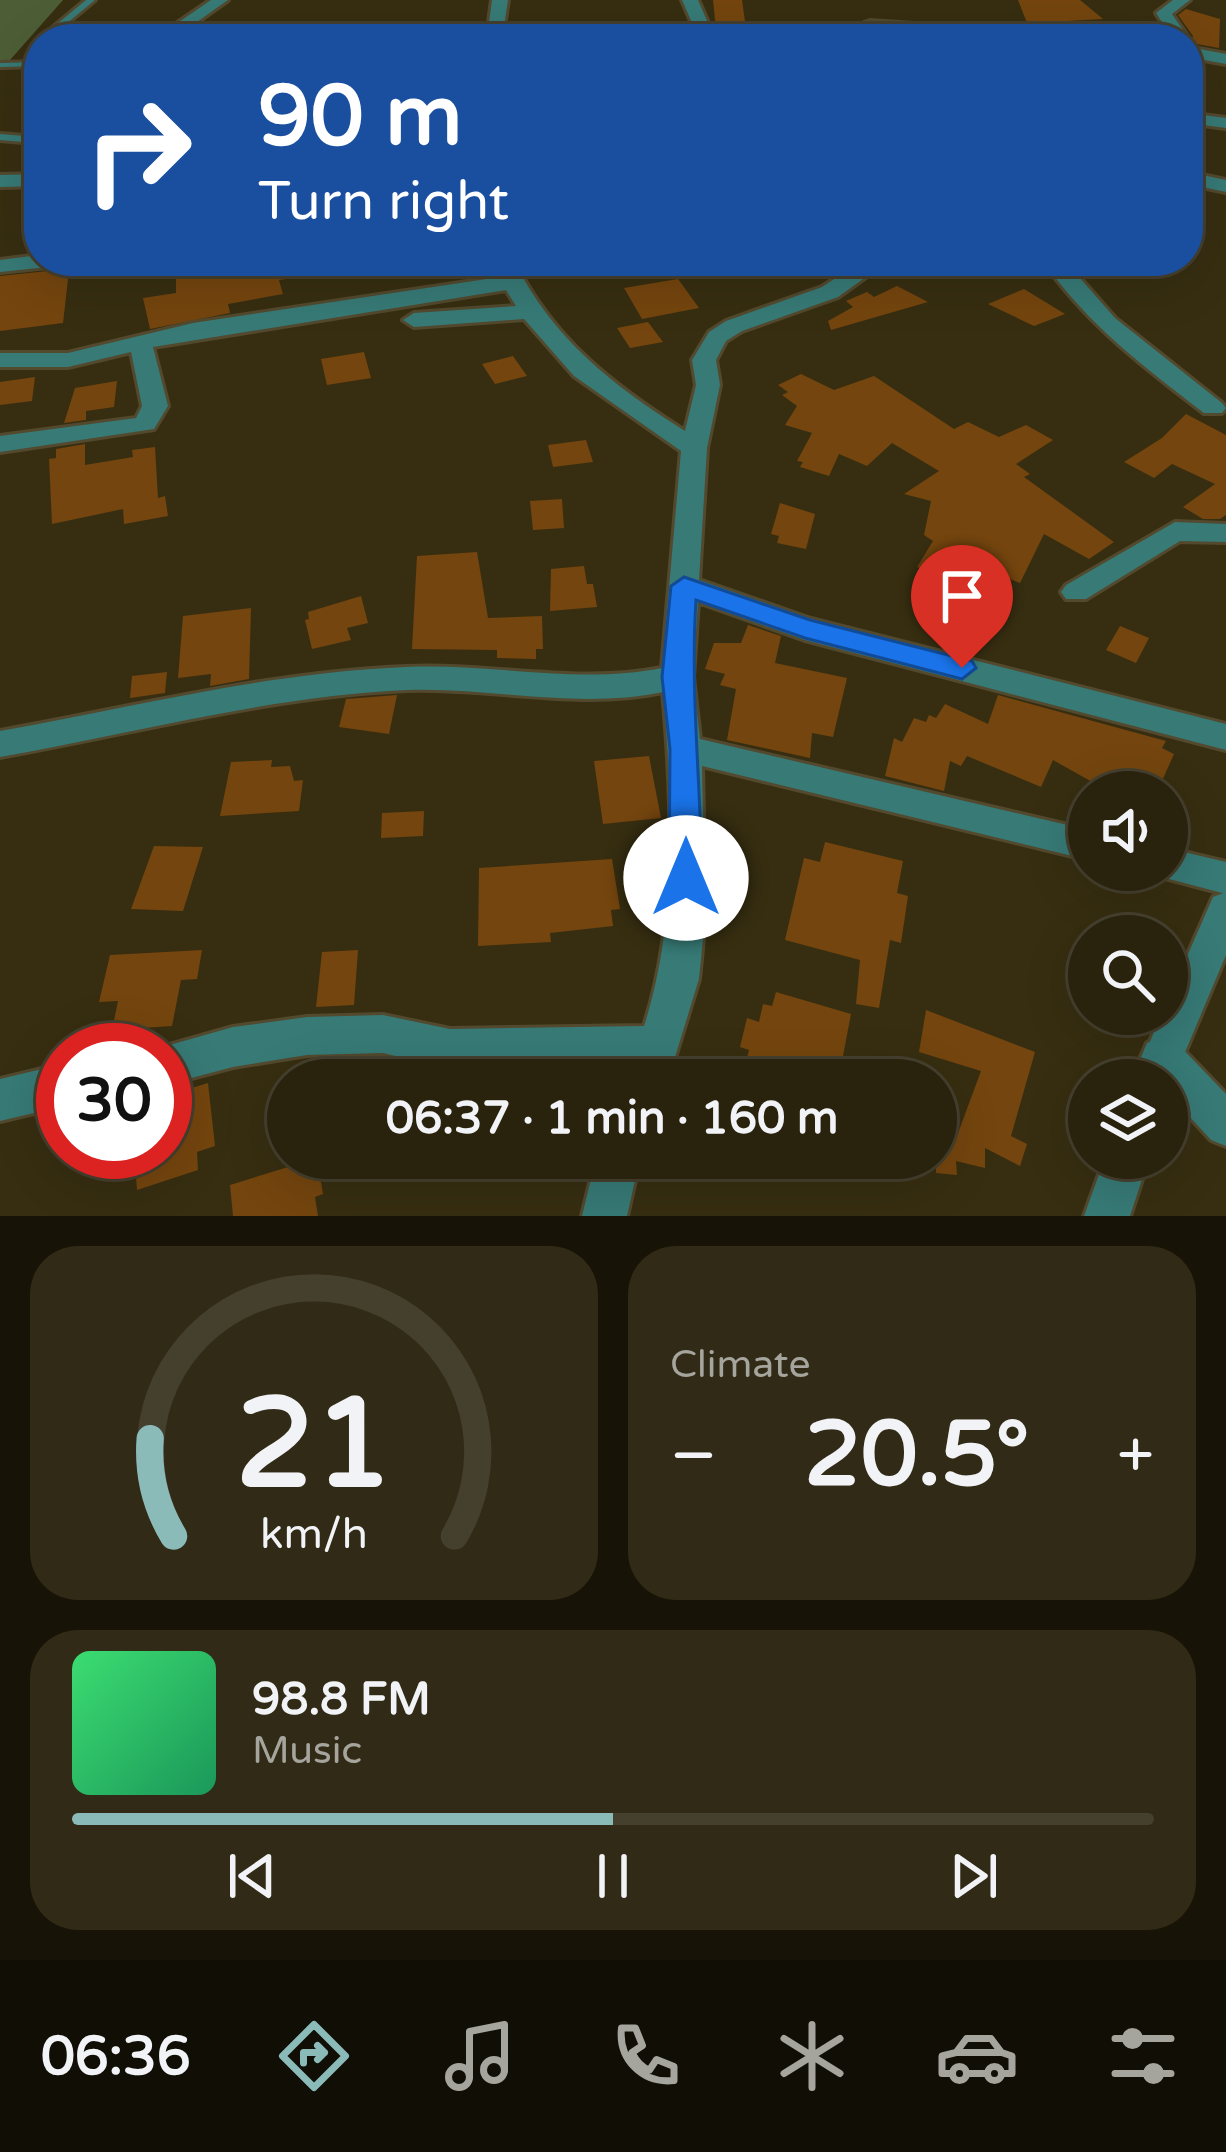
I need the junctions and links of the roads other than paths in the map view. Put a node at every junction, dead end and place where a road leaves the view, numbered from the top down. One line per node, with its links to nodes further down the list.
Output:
1 (91, 0): 4 (lane)
2 (221, 0): 5 (street)
3 (1183, 0): 6 (street)
4 (62, 24)
5 (185, 24)
6 (1171, 24)
7 (487, 276): 13 (street)
8 (510, 276): 11 (street)
9 (854, 276): 17 (street)
10 (1063, 276): 15 (street)
11 (531, 312): 12 (street); 17 (street)
12 (414, 320)
13 (140, 341): 14 (street); 16 (street)
14 (0, 361)
15 (1213, 408)
16 (0, 444)
17 (694, 448): 19 (street)
18 (1226, 533): 20 (street)
19 (684, 586): 21 (street); 22 (street)
20 (1076, 592)
21 (676, 677): 23 (street); 24 (street)
22 (1226, 737)
23 (0, 744)
24 (685, 749): 25 (street); 31 (street)
25 (1068, 840)
26 (1188, 869): 27 (street)
27 (1226, 878)
28 (1226, 909): 32 (street)
29 (192, 1058): 30 (street)
30 (610, 1059)
31 (654, 1059)
32 (1162, 1059)
33 (36, 1091): 35 (street)
34 (1188, 1093): 36 (street)
35 (0, 1100)
36 (1226, 1125)
37 (613, 1179): 39 (street)
38 (1120, 1179): 40 (street)
39 (604, 1216)
40 (1107, 1216)

